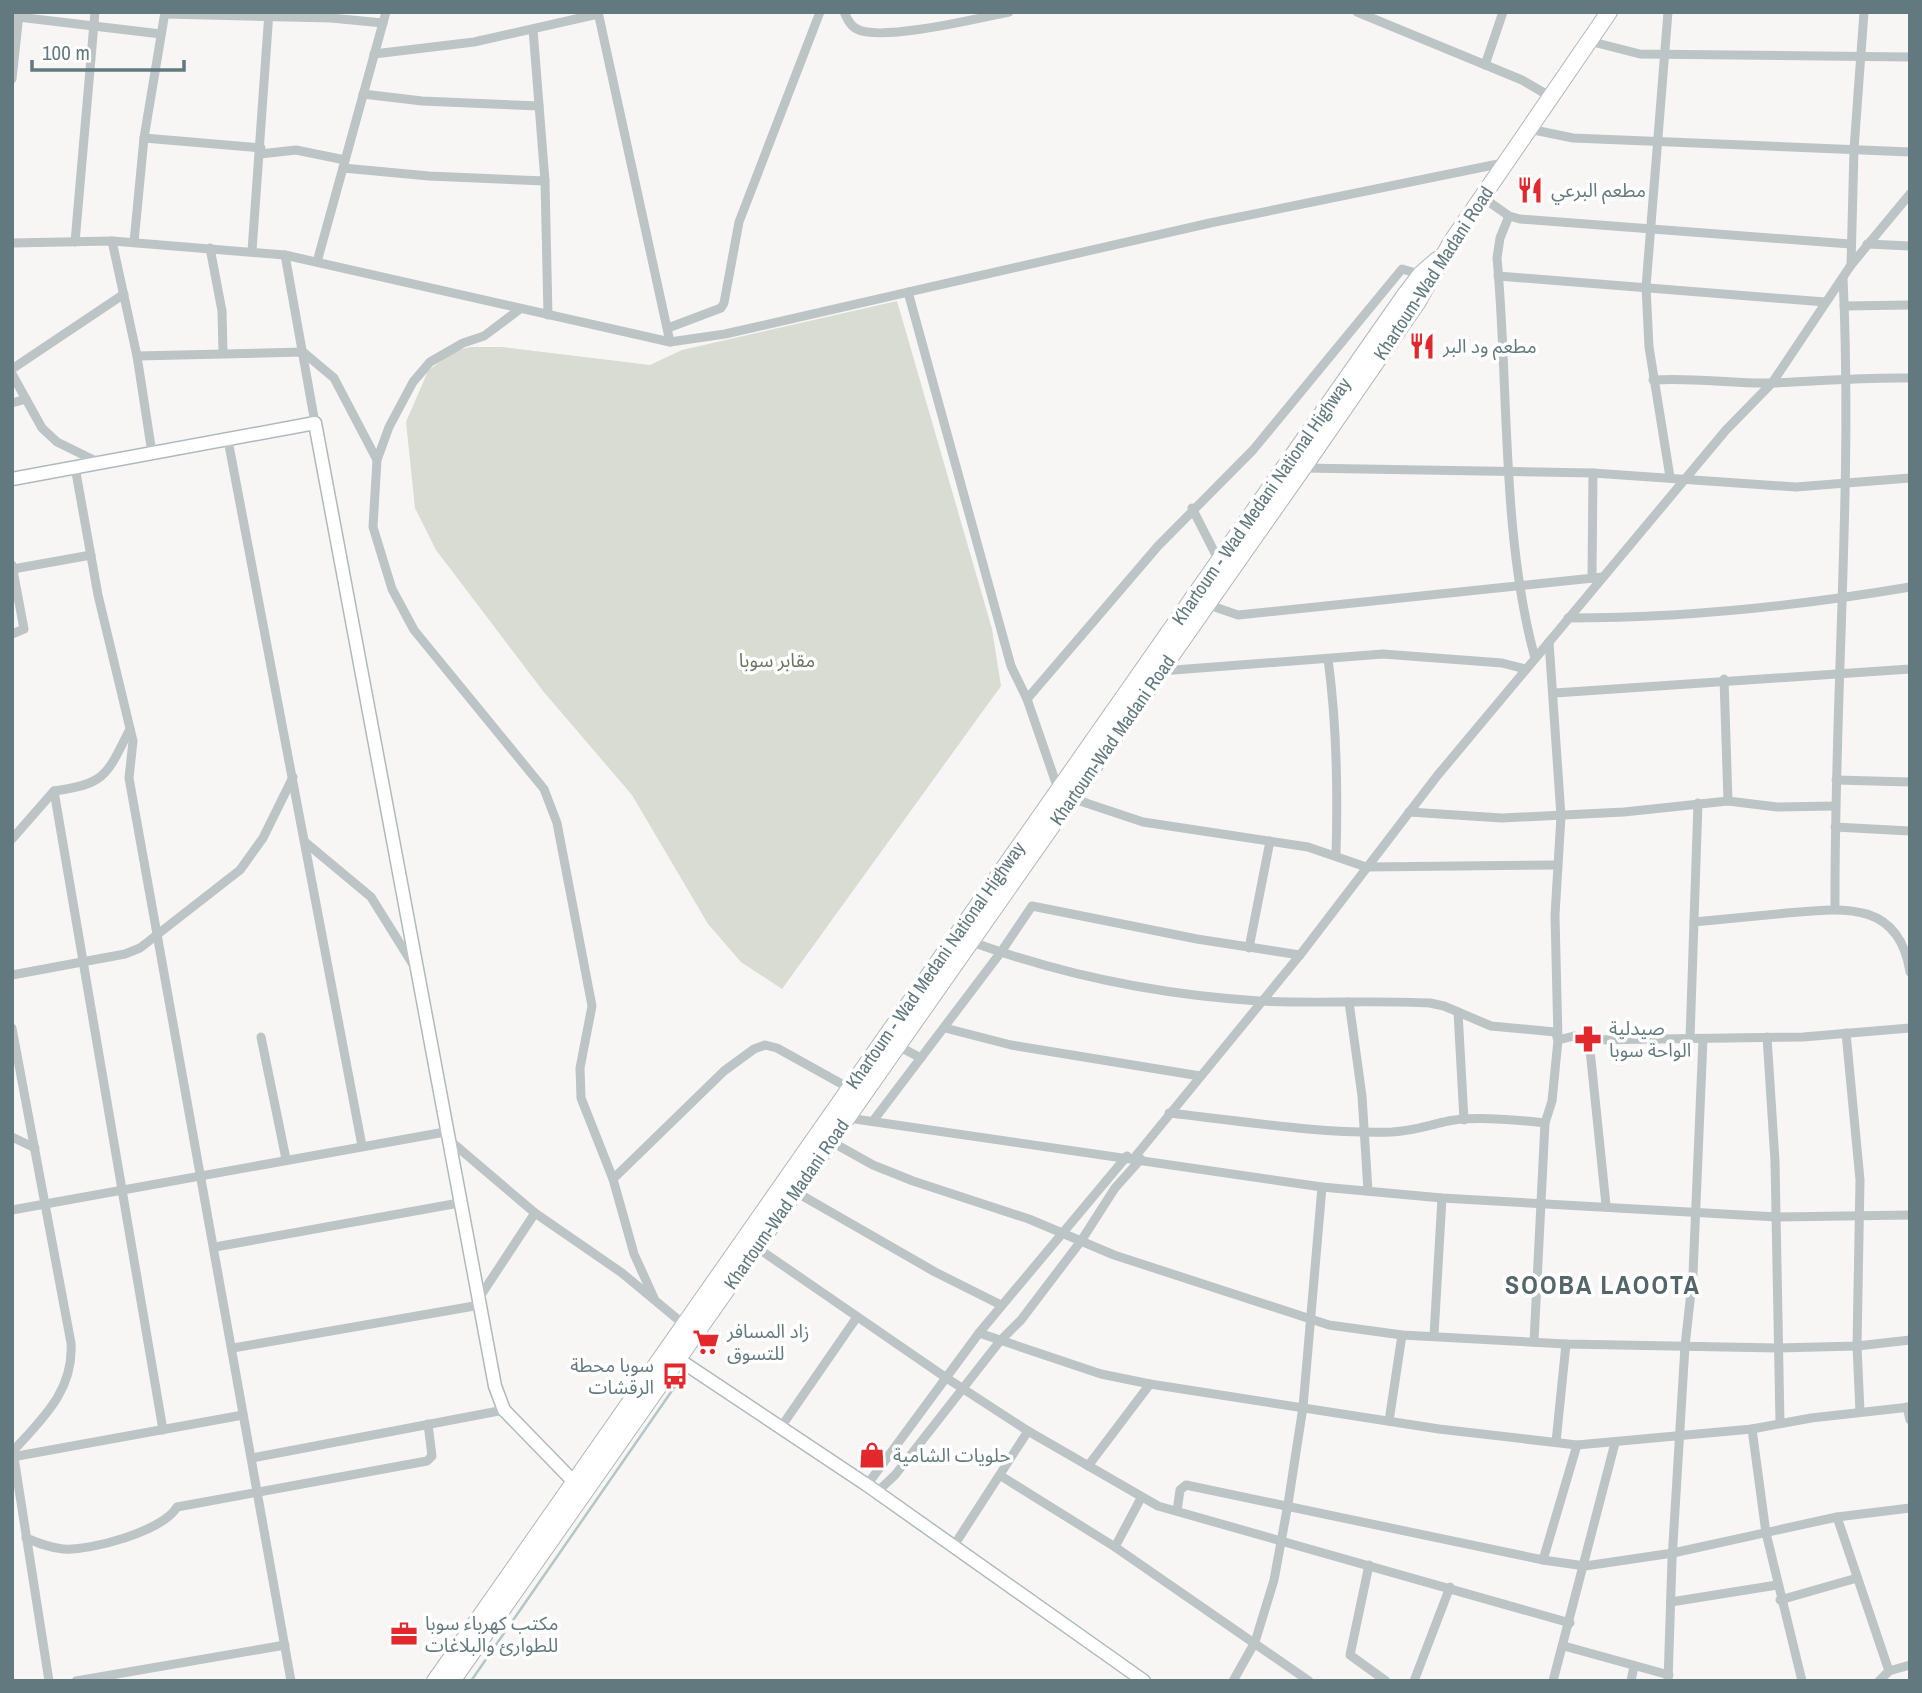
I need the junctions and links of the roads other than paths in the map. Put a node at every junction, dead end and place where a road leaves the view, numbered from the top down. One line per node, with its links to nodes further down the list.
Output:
1 (95, 12): 16 (street)
2 (386, 12): 15 (street)
3 (820, 12): 66 (street)
4 (844, 12): 5 (street)
5 (1009, 12)
6 (1357, 12): 24 (street)
7 (1503, 12): 24 (street)
8 (1609, 12): 19 (highway, Khartoum-Wad Madani Road)
9 (1668, 12): 21 (street)
10 (1864, 12): 22 (street)
11 (165, 13): 13 (street); 18 (street)
12 (598, 13): 17 (street); 66 (street)
13 (270, 14): 15 (street); 33 (street)
14 (19, 15): 16 (street); 25 (street)
15 (383, 23): 20 (street)
16 (94, 24): 18 (street); 43 (street)
17 (533, 29): 20 (street); 28 (street)
18 (161, 34): 30 (street)
19 (1589, 41): 21 (street); 27 (highway, Khartoum-Wad Madani Road)
20 (374, 54): 26 (street)
21 (1662, 54): 22 (street); 31 (street)
22 (1861, 57): 23 (street); 32 (street)
23 (1910, 57)
24 (1485, 65): 27 (street)
25 (12, 79)
26 (363, 94): 28 (street); 36 (street)
27 (1551, 97): 29 (highway, Khartoum-Wad Madani Road)
28 (539, 106): 37 (street)
29 (1529, 129): 31 (street); 35 (highway, Khartoum-Wad Madani Road)
30 (144, 138): 33 (street); 44 (street)
31 (1655, 140): 32 (street); 41 (street)
32 (1854, 149): 34 (street); 46 (street)
33 (261, 151): 36 (street); 50 (street)
34 (1910, 152)
35 (1505, 163): 39 (highway, Khartoum-Wad Madani Road); 59 (street)
36 (344, 164): 37 (street); 53 (street)
37 (545, 181): 65 (street)
38 (1910, 194): 47 (street)
39 (1482, 197): 40 (street); 52 (highway, Khartoum-Wad Madani Road)
40 (1509, 216): 41 (street); 55 (street)
41 (1649, 228): 46 (street); 58 (street)
42 (112, 241): 43 (street); 44 (street); 60 (street)
43 (75, 242): 45 (street)
44 (134, 242): 49 (street)
45 (12, 243)
46 (1850, 244): 54 (street)
47 (1867, 244): 48 (street); 54 (street)
48 (1910, 246)
49 (209, 248): 50 (street); 69 (street)
50 (252, 251): 51 (street)
51 (285, 255): 53 (street); 68 (street)
52 (1442, 256): 56 (highway, Khartoum - Wad Medani National Highway)
53 (317, 262): 64 (street)
54 (1851, 265): 57 (street)
55 (1499, 276): 58 (street); 85 (street)
56 (1425, 278): 84 (highway, Khartoum-Wad Madani Road); 92 (street); 94 (highway, Khartoum - Wad Medani National Highway)
57 (1843, 278): 61 (street); 63 (street)
58 (1646, 287): 61 (street); 74 (street)
59 (908, 292): 67 (street); 113 (street)
60 (124, 294): 70 (street); 71 (street)
61 (1825, 302): 75 (street)
62 (1910, 305): 63 (street)
63 (1844, 306): 72 (street)
64 (520, 309): 65 (street); 81 (street)
65 (548, 315): 67 (street)
66 (668, 328): 67 (street)
67 (670, 342)
68 (303, 352): 69 (street); 78 (street); 81 (street)
69 (223, 353): 70 (street)
70 (137, 356): 80 (street)
71 (12, 371): 76 (street)
72 (1845, 377): 73 (street); 75 (street); 91 (street)
73 (1910, 378)
74 (1653, 380): 75 (street); 87 (street)
75 (1772, 383): 90 (street)
76 (26, 399): 77 (street); 82 (street)
77 (12, 403)
78 (315, 423): 79 (street); 141 (street)
79 (228, 440): 80 (street); 115 (street)
80 (152, 453): 82 (street)
81 (377, 460): 175 (street)
82 (100, 463): 83 (street)
83 (75, 467): 89 (street); 93 (street)
84 (1303, 468): 85 (street); 101 (highway, Khartoum-Wad Madani Road)
85 (1510, 471): 86 (street); 98 (street)
86 (1592, 474): 87 (street); 97 (street)
87 (1670, 477): 90 (street)
88 (1910, 478): 91 (street)
89 (12, 479)
90 (1685, 479): 91 (street); 96 (street)
91 (1845, 485): 100 (street)
92 (1192, 508): 94 (street); 113 (street)
93 (91, 555): 95 (street); 114 (street)
94 (1219, 561): 119 (highway, Khartoum - Wad Medani National Highway)
95 (13, 567): 103 (street)
96 (1603, 577): 97 (street); 102 (street)
97 (1592, 578): 98 (street)
98 (1521, 587): 101 (street); 105 (street)
99 (1910, 587): 100 (street)
100 (1842, 598): 102 (street); 110 (street)
101 (1205, 604): 109 (highway, Khartoum-Wad Madani Road)
102 (1568, 618): 104 (street)
103 (12, 634)
104 (1549, 642): 105 (street); 112 (street)
105 (1535, 658): 107 (street)
106 (1328, 659): 107 (street); 109 (street); 130 (street)
107 (1525, 669): 123 (street)
108 (1910, 669): 110 (street)
109 (1161, 671): 119 (highway, Khartoum-Wad Madani Road)
110 (1838, 672): 111 (street); 116 (street)
111 (1724, 679): 112 (street); 120 (street)
112 (1555, 693): 124 (street)
113 (1027, 699): 119 (street)
114 (130, 729): 118 (street); 135 (street)
115 (293, 778): 129 (street); 135 (street)
116 (1836, 780): 117 (street); 122 (street)
117 (1910, 782)
118 (54, 791): 127 (street); 140 (street)
119 (1064, 794): 128 (street); 136 (highway, Khartoum-Wad Madani Road); 160 (highway, Khartoum - Wad Medani National Highway)
120 (1728, 801): 121 (street); 122 (street)
121 (1698, 803): 124 (street); 134 (street)
122 (1835, 806): 125 (street)
123 (1409, 812): 124 (street); 132 (street)
124 (1561, 816): 131 (street)
125 (1835, 827): 126 (street); 133 (street)
126 (1910, 831)
127 (12, 839)
128 (1270, 841): 130 (street); 137 (street)
129 (305, 842): 141 (street); 170 (street)
130 (1336, 855): 132 (street)
131 (1556, 865): 132 (street); 155 (street)
132 (1366, 866): 139 (street)
133 (1835, 909): 134 (street); 142 (street)
134 (1694, 922): 153 (street)
135 (159, 932): 140 (street); 174 (street)
136 (972, 942): 138 (street); 157 (highway, Khartoum-Wad Madani Road)
137 (1249, 948): 138 (street); 139 (street)
138 (1001, 952): 144 (street); 148 (street)
139 (1300, 955): 144 (street)
140 (84, 961): 143 (street); 177 (street)
141 (415, 967): 167 (street)
142 (1910, 972)
143 (12, 975)
144 (1263, 1001): 145 (street); 159 (street)
145 (1349, 1002): 146 (street); 166 (street)
146 (1458, 1012): 155 (street); 163 (street)
147 (12, 1028): 171 (street)
148 (945, 1028): 158 (street); 159 (street)
149 (1910, 1028): 150 (street)
150 (1846, 1033): 152 (street); 190 (street)
151 (261, 1037): 173 (street)
152 (1767, 1038): 154 (street); 189 (street)
153 (1690, 1039): 154 (street); 156 (street)
154 (1703, 1039): 187 (street)
155 (1558, 1040): 156 (street); 165 (street)
156 (1589, 1040): 184 (street)
157 (898, 1046): 158 (street); 162 (highway, Khartoum-Wad Madani Road)
158 (921, 1058): 164 (street)
159 (1200, 1076): 161 (street)
160 (849, 1088): 175 (street); 200 (highway, Khartoum - Wad Medani National Highway)
161 (1170, 1114): 166 (street); 172 (street)
162 (848, 1118): 164 (street); 169 (highway, Khartoum-Wad Madani Road)
163 (1464, 1120): 165 (street); 166 (street)
164 (873, 1121): 172 (street)
165 (1545, 1123): 181 (street)
166 (1363, 1131): 179 (street)
167 (446, 1135): 170 (street); 182 (street); 186 (street)
168 (12, 1137): 171 (street)
169 (830, 1141): 178 (highway, Khartoum-Wad Madani Road); 191 (street)
170 (362, 1146): 173 (street)
171 (35, 1148): 183 (street)
172 (1134, 1158): 176 (street); 191 (street); 192 (street)
173 (286, 1159): 174 (street)
174 (202, 1176): 177 (street); 193 (street)
175 (613, 1179): 195 (street)
176 (1322, 1187): 179 (street); 199 (street)
177 (123, 1189): 183 (street); 227 (street)
178 (794, 1191): 194 (highway, Khartoum-Wad Madani Road); 197 (street)
179 (1368, 1191): 180 (street)
180 (1441, 1198): 181 (street); 203 (street)
181 (1542, 1202): 184 (street); 206 (street)
182 (458, 1203): 193 (street); 196 (street)
183 (45, 1204): 185 (street); 233 (street)
184 (1606, 1205): 187 (street)
185 (12, 1210)
186 (535, 1213): 195 (street); 196 (street)
187 (1697, 1213): 189 (street); 208 (street)
188 (1910, 1215): 190 (street)
189 (1777, 1217): 190 (street); 211 (street)
190 (1860, 1217): 209 (street)
191 (1063, 1233): 192 (street); 197 (street)
192 (1081, 1241): 199 (street); 205 (street)
193 (215, 1247): 210 (street)
194 (756, 1247): 198 (street); 200 (highway, Khartoum-Wad Madani Road)
195 (654, 1298): 200 (street)
196 (480, 1301): 210 (street); 218 (street)
197 (1001, 1305): 201 (street)
198 (857, 1317): 213 (street); 225 (street)
199 (1311, 1322): 202 (street); 216 (street)
200 (689, 1328): 212 (highway, Khartoum - Wad Medani National Highway)
201 (979, 1333): 205 (street); 213 (street)
202 (1402, 1335): 203 (street); 222 (street)
203 (1434, 1335): 206 (street)
204 (1910, 1340): 209 (street)
205 (1000, 1341): 214 (street); 215 (street)
206 (1534, 1342): 207 (street)
207 (1566, 1344): 208 (street); 230 (street)
208 (1685, 1346): 211 (street); 229 (street)
209 (1857, 1346): 211 (street); 219 (street)
210 (233, 1348): 220 (street)
211 (1778, 1348): 223 (street)
212 (671, 1353): 225 (street); 237 (highway, Khartoum - Wad Medani National Highway); 271 (highway, Khartoum - Wad Medani National Highway)
213 (945, 1377): 215 (street); 238 (street)
214 (1150, 1384): 216 (street); 235 (street)
215 (962, 1388): 228 (street); 238 (street)
216 (1303, 1407): 222 (street); 241 (street)
217 (1908, 1407): 219 (street); 221 (street)
218 (504, 1410): 224 (street); 237 (street)
219 (1860, 1412): 223 (street)
220 (243, 1415): 227 (street); 234 (street)
221 (1910, 1420)
222 (1389, 1421): 230 (street)
223 (1780, 1423): 226 (street)
224 (428, 1424): 234 (street); 239 (street)
225 (781, 1427): 238 (street)
226 (1752, 1429): 229 (street); 245 (street)
227 (163, 1430): 233 (street)
228 (1028, 1431): 235 (street); 236 (street)
229 (1679, 1437): 231 (street); 250 (street)
230 (1556, 1442): 232 (street)
231 (1615, 1443): 232 (street); 253 (street)
232 (1577, 1445): 251 (street)
233 (13, 1454): 246 (street)
234 (252, 1458): 239 (street)
235 (1088, 1466): 240 (street)
236 (1001, 1476): 248 (street); 249 (street)
237 (574, 1482): 270 (highway, Khartoum - Wad Medani National Highway)
238 (872, 1488): 248 (street)
239 (258, 1492): 246 (street); 261 (street)
240 (1141, 1497): 243 (street); 249 (street)
241 (1288, 1504): 243 (street); 247 (street); 251 (street)
242 (1910, 1508): 244 (street)
243 (1177, 1511): 247 (street)
244 (1837, 1517): 245 (street); 254 (street)
245 (1766, 1533): 250 (street); 255 (street)
246 (26, 1538): 267 (street)
247 (1282, 1539): 252 (street); 260 (street)
248 (953, 1547): 272 (street)
249 (1115, 1547): 260 (street)
250 (1673, 1553): 253 (street); 258 (street)
251 (1543, 1560): 253 (street)
252 (1369, 1565): 256 (street); 275 (street)
253 (1585, 1566): 259 (street)
254 (1857, 1578): 257 (street); 265 (street)
255 (1777, 1585): 257 (street); 258 (street)
256 (1450, 1587): 259 (street); 276 (street)
257 (1780, 1600): 279 (street)
258 (1671, 1602): 266 (street)
259 (1570, 1623): 262 (street)
260 (1255, 1642): 273 (street); 274 (street)
261 (285, 1645): 268 (street); 269 (street)
262 (1564, 1646): 264 (street); 277 (street)
263 (1910, 1665): 265 (street)
264 (1634, 1666): 266 (street); 278 (street)
265 (1889, 1671): 280 (street)
266 (1669, 1678)
267 (49, 1681)
268 (76, 1681)
269 (291, 1681)
270 (435, 1681)
271 (452, 1681)
272 (1144, 1681)
273 (1233, 1681)
274 (1309, 1681)
275 (1386, 1681)
276 (1414, 1681)
277 (1553, 1681)
278 (1631, 1681)
279 (1802, 1681)
280 (1879, 1681)

